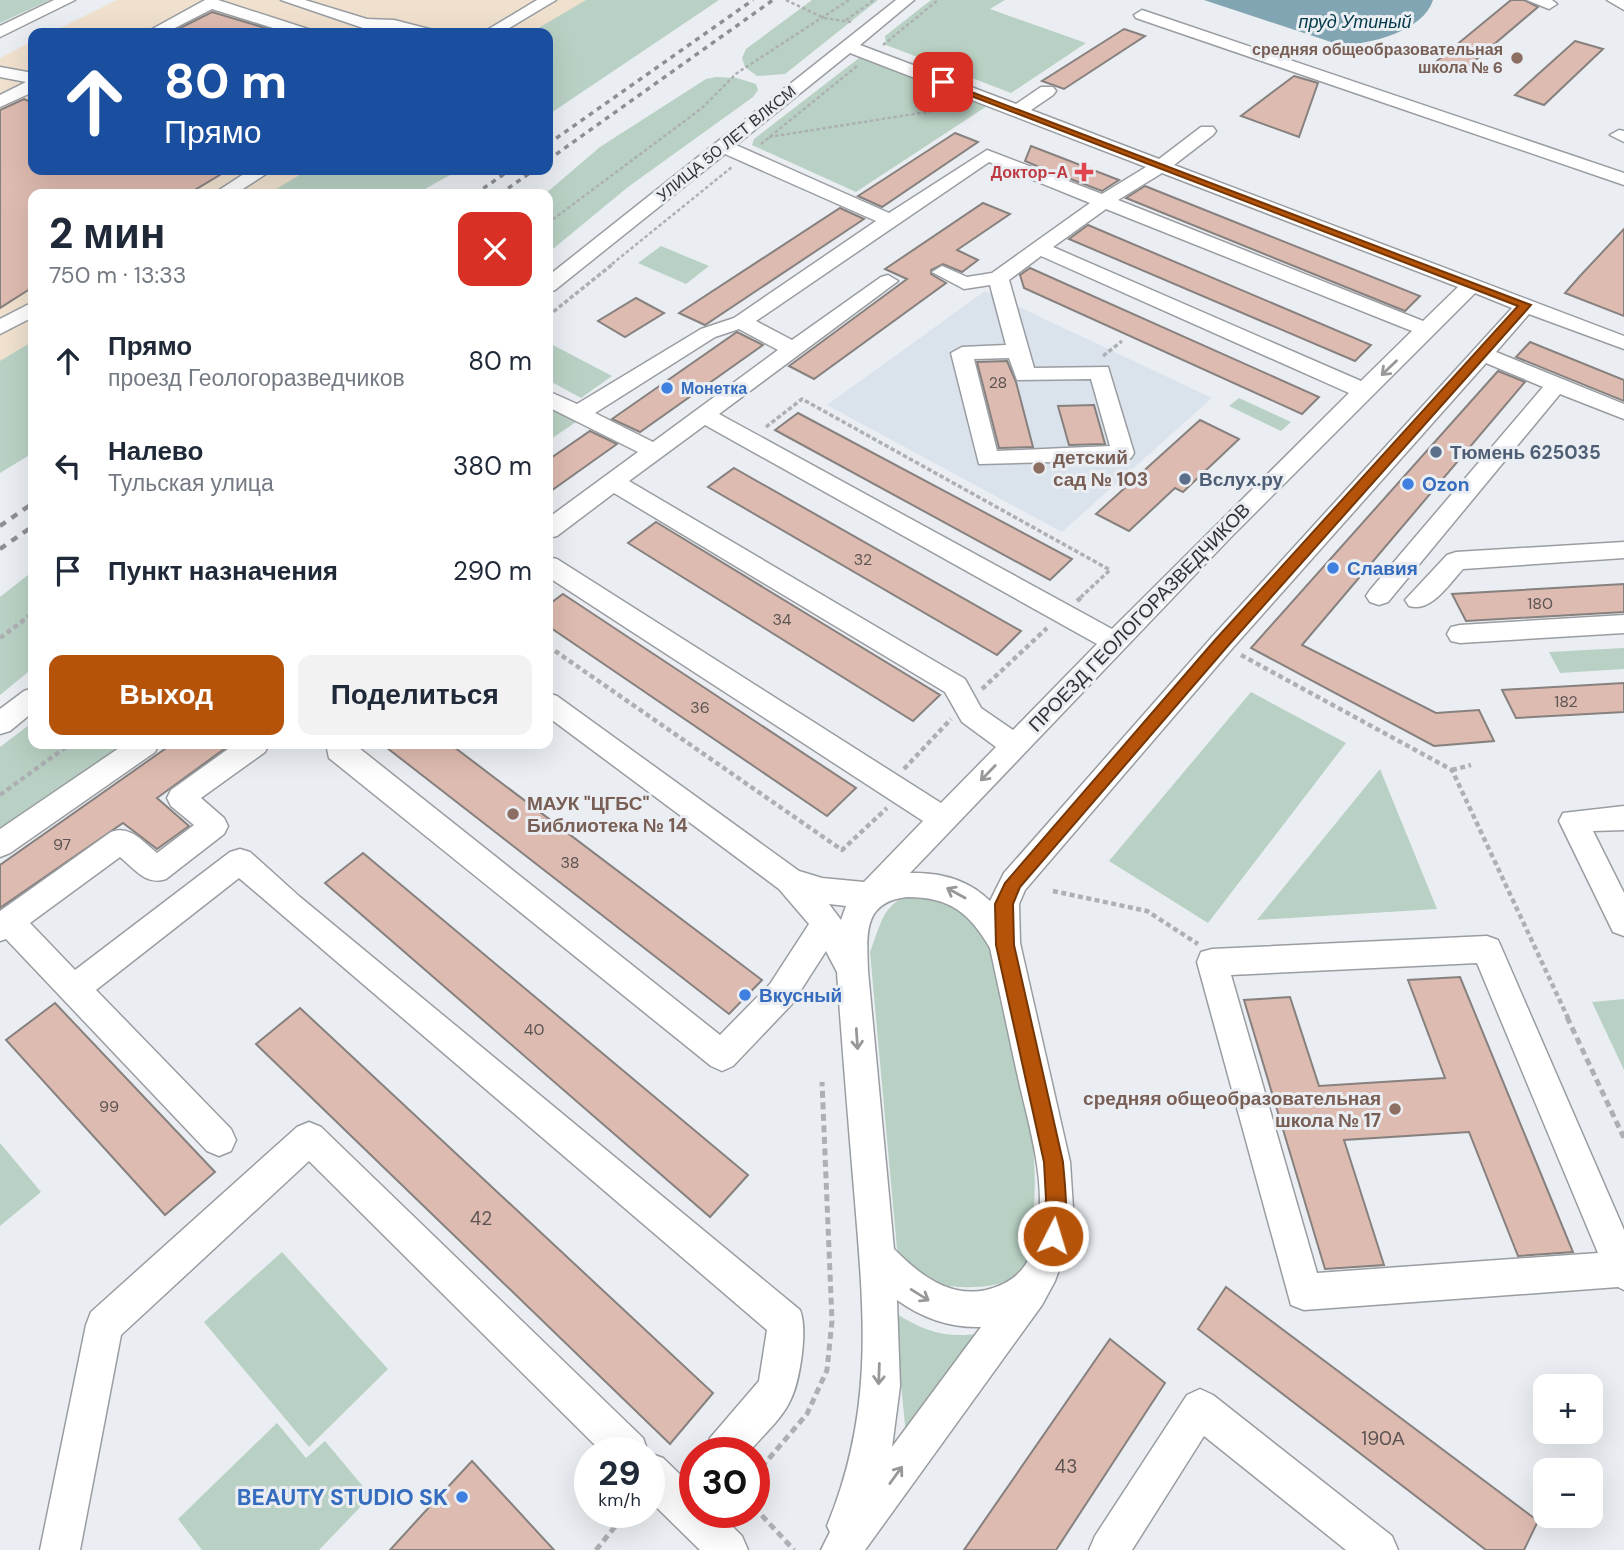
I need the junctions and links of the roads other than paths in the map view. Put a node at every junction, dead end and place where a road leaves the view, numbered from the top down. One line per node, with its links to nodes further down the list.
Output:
1 (67, 0): 12 (street)
2 (289, 0): 10 (street)
3 (548, 0): 11 (street)
4 (906, 0): 13 (street, УЛИЦА 50 ЛЕТ ВЛКСМ)
5 (1615, 0): 6 (street)
6 (1624, 5)
7 (1142, 15): 24 (street)
8 (163, 28): 9 (street)
9 (289, 28)
10 (406, 28)
11 (499, 28)
12 (0, 32)
13 (847, 46): 19 (street); 21 (street, УЛИЦА 50 ЛЕТ ВЛКСМ)
14 (0, 72): 15 (street)
15 (28, 77)
16 (28, 88): 18 (street)
17 (1047, 91): 19 (street)
18 (0, 102)
19 (1018, 111): 22 (street)
20 (1207, 131): 22 (street)
21 (723, 146): 27 (street); 32 (street, УЛИЦА 50 ЛЕТ ВЛКСМ)
22 (1161, 166): 26 (street); 33 (street)
23 (254, 175): 25 (street)
24 (1624, 179)
25 (231, 189)
26 (1105, 201): 27 (street); 28 (street); 38 (street)
27 (891, 221): 36 (street)
28 (1041, 249): 30 (street); 44 (street)
29 (942, 272): 30 (street)
30 (998, 278): 41 (street)
31 (888, 281): 40 (street)
32 (553, 282)
33 (1472, 284): 34 (street); 38 (street, ПРОЕЗД ГЕОЛОГОРАЗВЕДЧИКОВ)
34 (1525, 305): 39 (street); 42 (street)
35 (28, 311): 37 (street)
36 (741, 322): 40 (street); 47 (street)
37 (0, 328)
38 (1428, 330): 44 (street, ПРОЕЗД ГЕОЛОГОРАЗВЕДЧИКОВ, one-way to 44)
39 (1624, 343)
40 (793, 349): 48 (street)
41 (1018, 351): 41 (street)
42 (1482, 354): 43 (street); 74 (street)
43 (1557, 384): 46 (street); 54 (street)
44 (1364, 391): 58 (street, ПРОЕЗД ГЕОЛОГОРАЗВЕДЧИКОВ)
45 (553, 400): 47 (street)
46 (1624, 412)
47 (578, 413): 49 (street)
48 (703, 415): 49 (street); 58 (street)
49 (653, 451): 50 (street)
50 (611, 481): 51 (street); 62 (street)
51 (553, 526)
52 (1624, 550): 55 (street)
53 (553, 568): 67 (street)
54 (1379, 596)
55 (1418, 600)
56 (1624, 624): 57 (street)
57 (1460, 634)
58 (1114, 642): 62 (street, ПРОЕЗД ГЕОЛОГОРАЗВЕДЧИКОВ)
59 (28, 702): 61 (street)
60 (553, 707): 69 (street)
61 (0, 724)
62 (1015, 745): 67 (street, ПРОЕЗД ГЕОЛОГОРАЗВЕДЧИКОВ, one-way to 67)
63 (138, 749): 68 (street)
64 (248, 749): 73 (street)
65 (338, 749): 71 (street)
66 (1624, 818): 72 (street)
67 (943, 819): 70 (street, ПРОЕЗД ГЕОЛОГОРАЗВЕДЧИКОВ)
68 (0, 845)
69 (789, 880): 70 (street); 71 (street)
70 (870, 895): 74 (street, one-way to 70); 75 (street, ПРОЕЗД ГЕОЛОГОРАЗВЕДЧИКОВ)
71 (827, 923): 75 (street)
72 (1624, 923)
73 (4, 925): 76 (street)
74 (1005, 945): 80 (street)
75 (852, 971): 78 (street, ПРОЕЗД ГЕОЛОГОРАЗВЕДЧИКОВ, one-way to 78)
76 (75, 988): 77 (street); 82 (street)
77 (219, 1140)
78 (877, 1256): 80 (street, one-way to 80); 86 (street, one-way to 86)
79 (1623, 1271): 79 (street)
80 (1034, 1285): 86 (street, one-way to 80)
81 (614, 1437): 84 (street)
82 (737, 1437)
83 (712, 1528): 85 (street)
84 (60, 1550)
85 (728, 1550)
86 (839, 1550)
87 (1109, 1550): 88 (street)
88 (1378, 1550)

